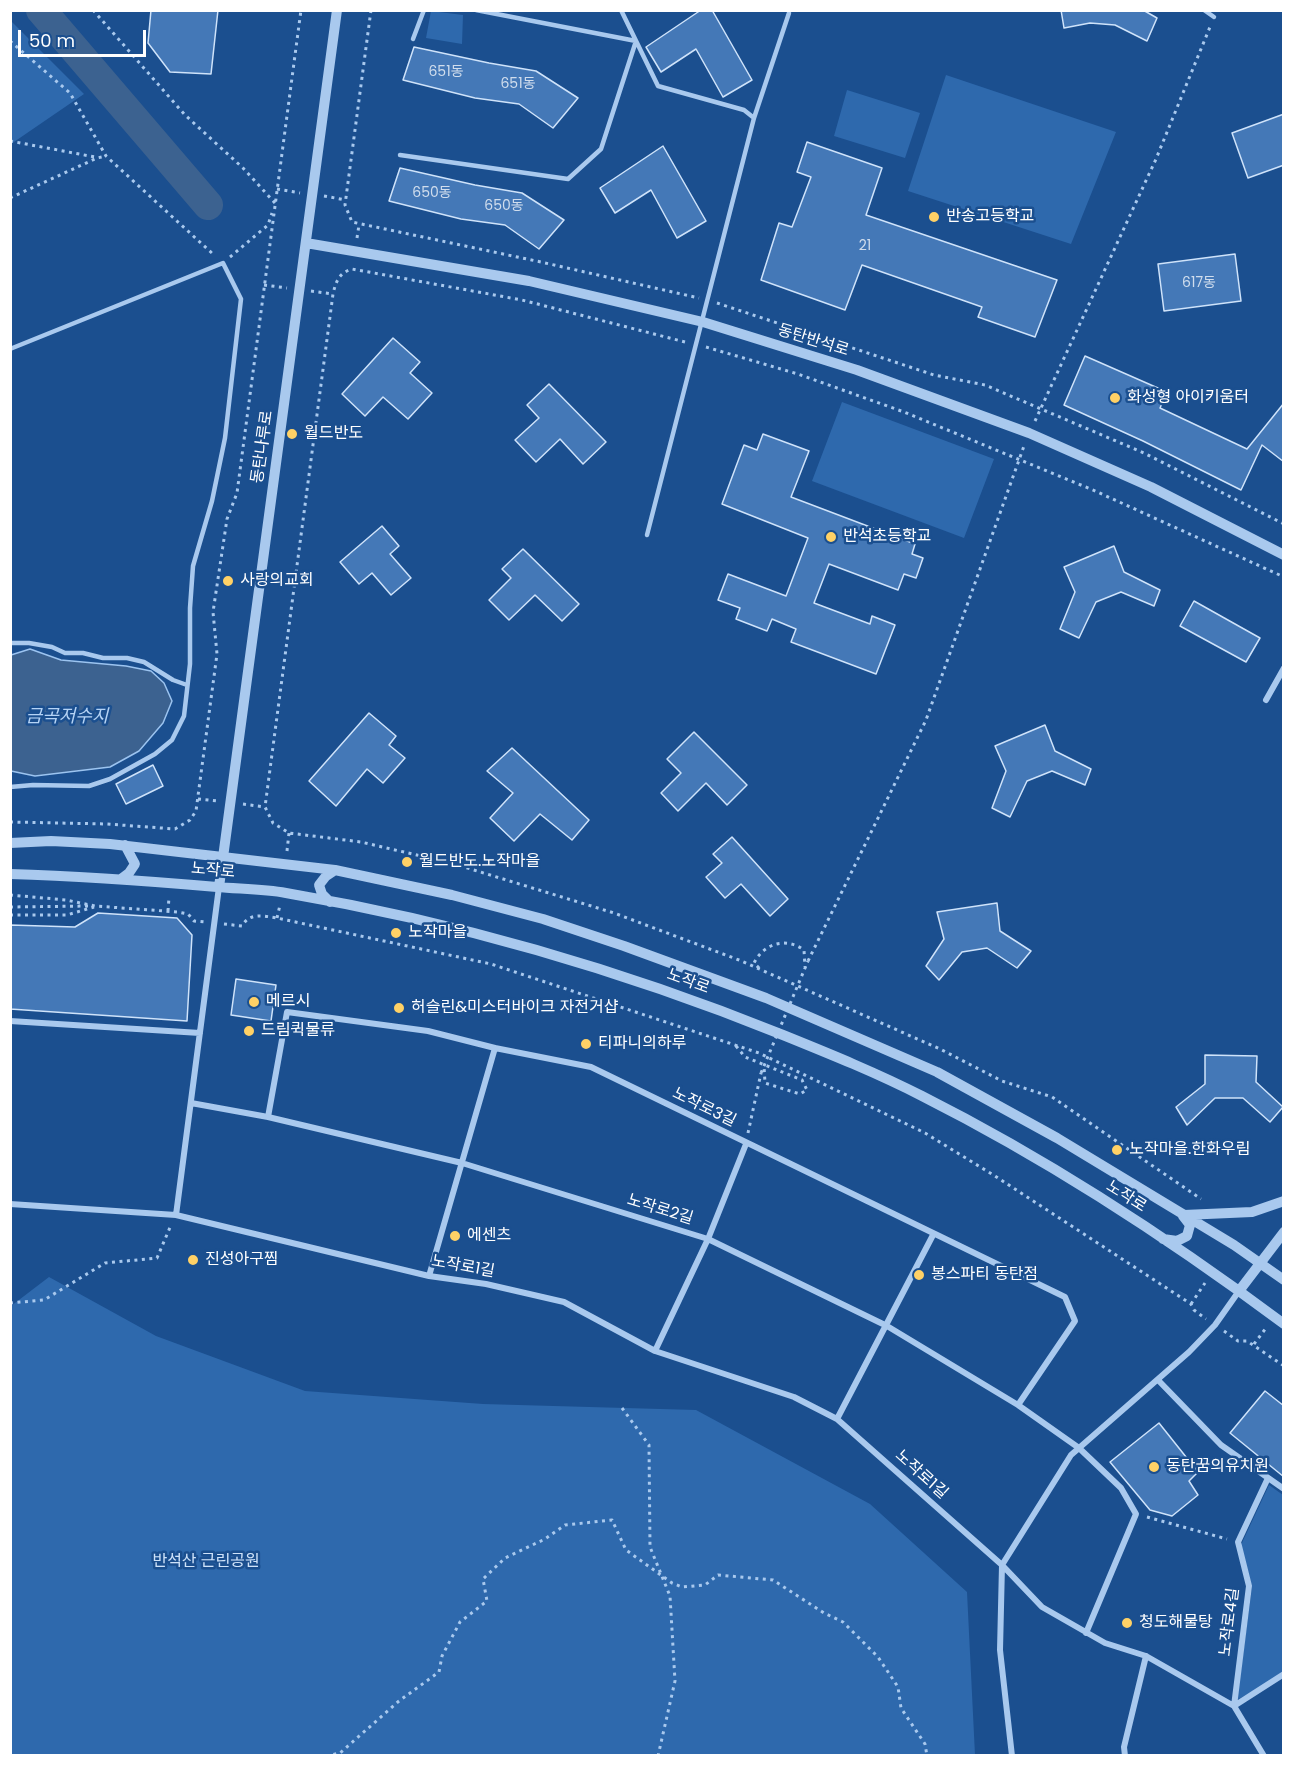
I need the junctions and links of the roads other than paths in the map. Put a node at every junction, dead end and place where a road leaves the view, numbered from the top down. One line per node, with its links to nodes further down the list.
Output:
1 (337, 10): 12 (street, 동탄나루로)
2 (424, 10): 8 (lane)
3 (476, 10): 9 (lane)
4 (1204, 10): 7 (lane)
5 (623, 12): 9 (lane)
6 (789, 13): 10 (lane)
7 (1214, 17)
8 (413, 39)
9 (636, 41): 10 (lane); 11 (lane)
10 (754, 118): 13 (lane)
11 (400, 155)
12 (306, 243): 13 (street, 동탄반석로); 24 (street, 동탄나루로)
13 (703, 322): 15 (lane); 16 (street, 동탄반석로)
14 (10, 349): 19 (lane)
15 (647, 535)
16 (1284, 555)
17 (10, 643): 19 (lane)
18 (1284, 668): 20 (street)
19 (187, 685): 21 (lane)
20 (1266, 700)
21 (10, 787)
22 (10, 843): 23 (street, 노작로)
23 (124, 845): 24 (street, 노작로); 27 (street)
24 (223, 855): 25 (street, 노작로); 28 (street, 동탄나루로)
25 (335, 870): 29 (street); 40 (street, 노작로)
26 (10, 874): 27 (street, 노작로)
27 (121, 879): 28 (street, 노작로)
28 (219, 887): 29 (street, 노작로); 31 (street)
29 (330, 902): 44 (street, 노작로)
30 (10, 1021): 31 (street)
31 (200, 1033): 33 (street)
32 (495, 1048): 34 (street, 노작로3길); 35 (street, 노작로3길); 36 (street)
33 (191, 1103): 34 (street, 노작로2길); 39 (street)
34 (268, 1117): 36 (street, 노작로2길)
35 (746, 1144): 42 (street, 노작로3길); 43 (street)
36 (462, 1163): 43 (street, 노작로2길); 46 (street)
37 (1284, 1201): 40 (street)
38 (10, 1204): 39 (street, 노작로1길)
39 (176, 1215): 46 (street, 노작로1길)
40 (1181, 1215): 44 (street); 45 (street, 노작로)
41 (1284, 1232): 45 (street)
42 (933, 1235): 50 (street); 53 (street, 노작로3길)
43 (708, 1239): 50 (street, 노작로2길); 51 (street)
44 (1162, 1239): 48 (street, 노작로)
45 (1259, 1264): 47 (street, 노작로); 48 (street)
46 (429, 1275): 51 (street, 노작로1길)
47 (1284, 1280)
48 (1239, 1291): 49 (street, 노작로); 52 (street)
49 (1284, 1324)
50 (887, 1326): 53 (street, 노작로2길); 54 (street)
51 (655, 1351): 54 (street, 노작로1길)
52 (1158, 1380): 55 (street); 56 (street)
53 (1018, 1405): 55 (street, 노작로2길)
54 (837, 1419): 58 (street, 노작로1길)
55 (1079, 1448): 58 (street); 59 (street)
56 (1268, 1478): 57 (street); 62 (street, 노작로4길)
57 (1284, 1489)
58 (1002, 1565): 59 (street); 63 (street)
59 (1086, 1633): 60 (street)
60 (1146, 1656): 62 (street); 64 (street)
61 (1284, 1674): 62 (street)
62 (1233, 1706): 65 (street)
63 (1012, 1755)
64 (1125, 1755)
65 (1264, 1755)

